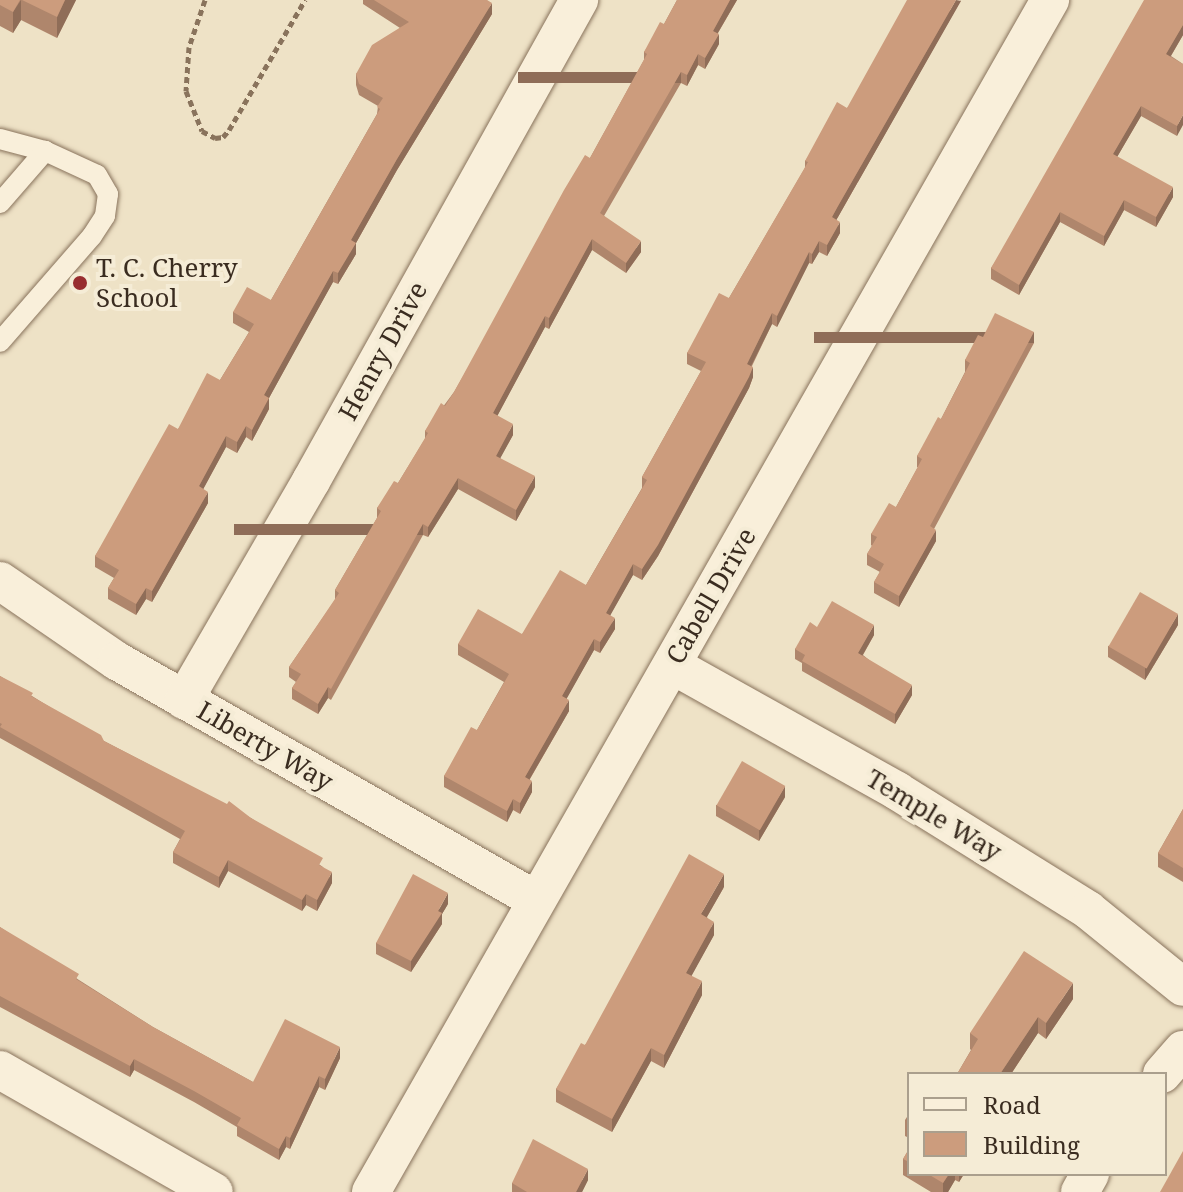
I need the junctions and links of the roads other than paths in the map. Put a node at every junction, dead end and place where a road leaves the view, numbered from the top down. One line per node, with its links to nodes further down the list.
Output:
1 (1050, 0): 8 (street, Cabell Drive)
2 (571, 3): 9 (street, Henry Drive)
3 (0, 139): 4 (lane)
4 (45, 151): 5 (lane); 6 (lane)
5 (0, 203)
6 (0, 342)
7 (0, 581): 9 (street, Liberty Way)
8 (672, 665): 10 (street, Cabell Drive); 11 (street, Temple Way)
9 (184, 700): 10 (street, Liberty Way)
10 (536, 900): 16 (street, Cabell Drive)
11 (1183, 987)
12 (1183, 1050): 14 (street)
13 (0, 1070): 15 (street)
14 (1164, 1072)
15 (214, 1192)
16 (371, 1192)

